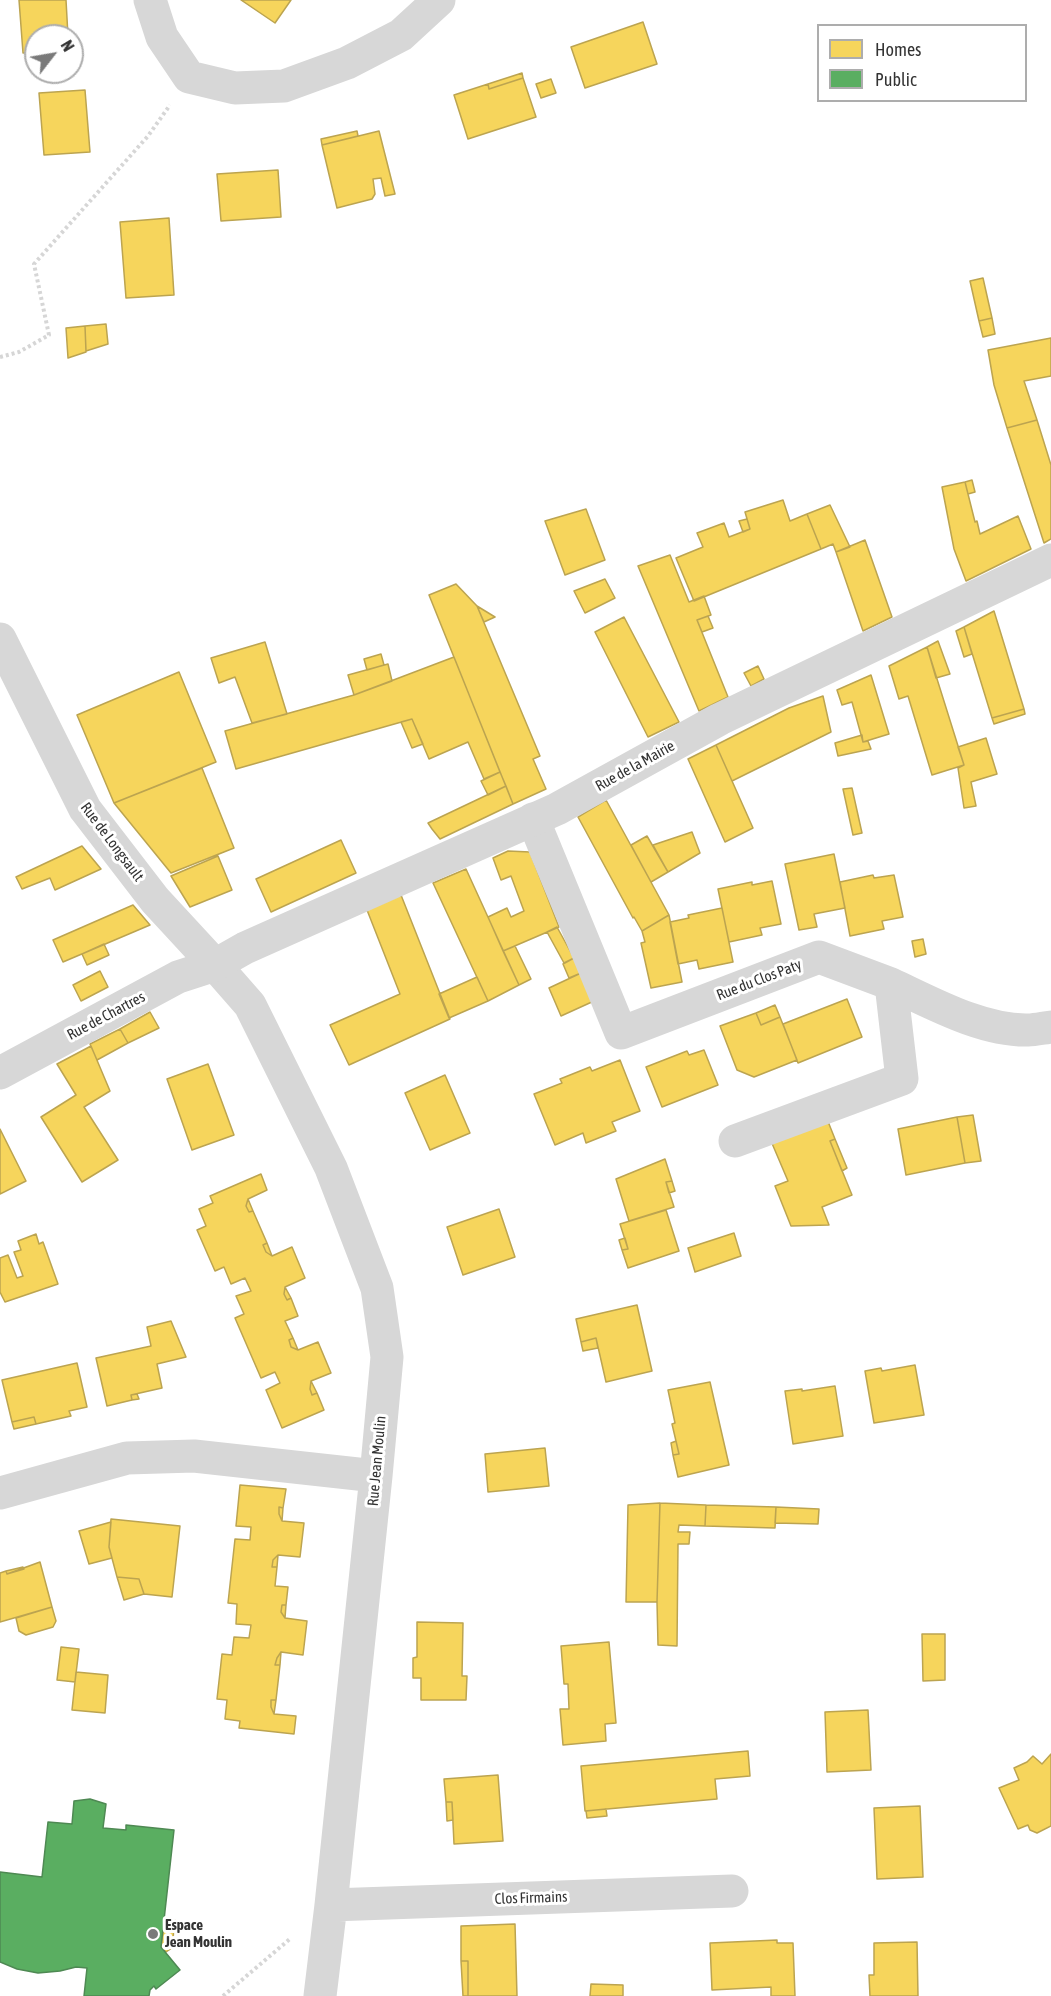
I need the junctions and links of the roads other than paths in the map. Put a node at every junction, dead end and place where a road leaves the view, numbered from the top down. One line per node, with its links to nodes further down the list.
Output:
1 (150, 0): 2 (street)
2 (439, 0)
3 (1051, 560): 5 (street, Rue de la Mairie)
4 (0, 639): 6 (street, Rue de Longsault)
5 (533, 819): 6 (street, Rue de la Mairie); 7 (street, Rue du Clos Paty)
6 (215, 965): 9 (street, Rue de Chartres); 11 (street, Rue Jean Moulin)
7 (891, 984): 8 (street); 10 (street)
8 (1051, 1027)
9 (0, 1073)
10 (735, 1142)
11 (376, 1476): 12 (street); 14 (street, Rue Jean Moulin)
12 (0, 1493)
13 (732, 1891): 14 (street, Clos Firmains)
14 (331, 1905): 15 (street, Rue Jean Moulin)
15 (320, 1996)

